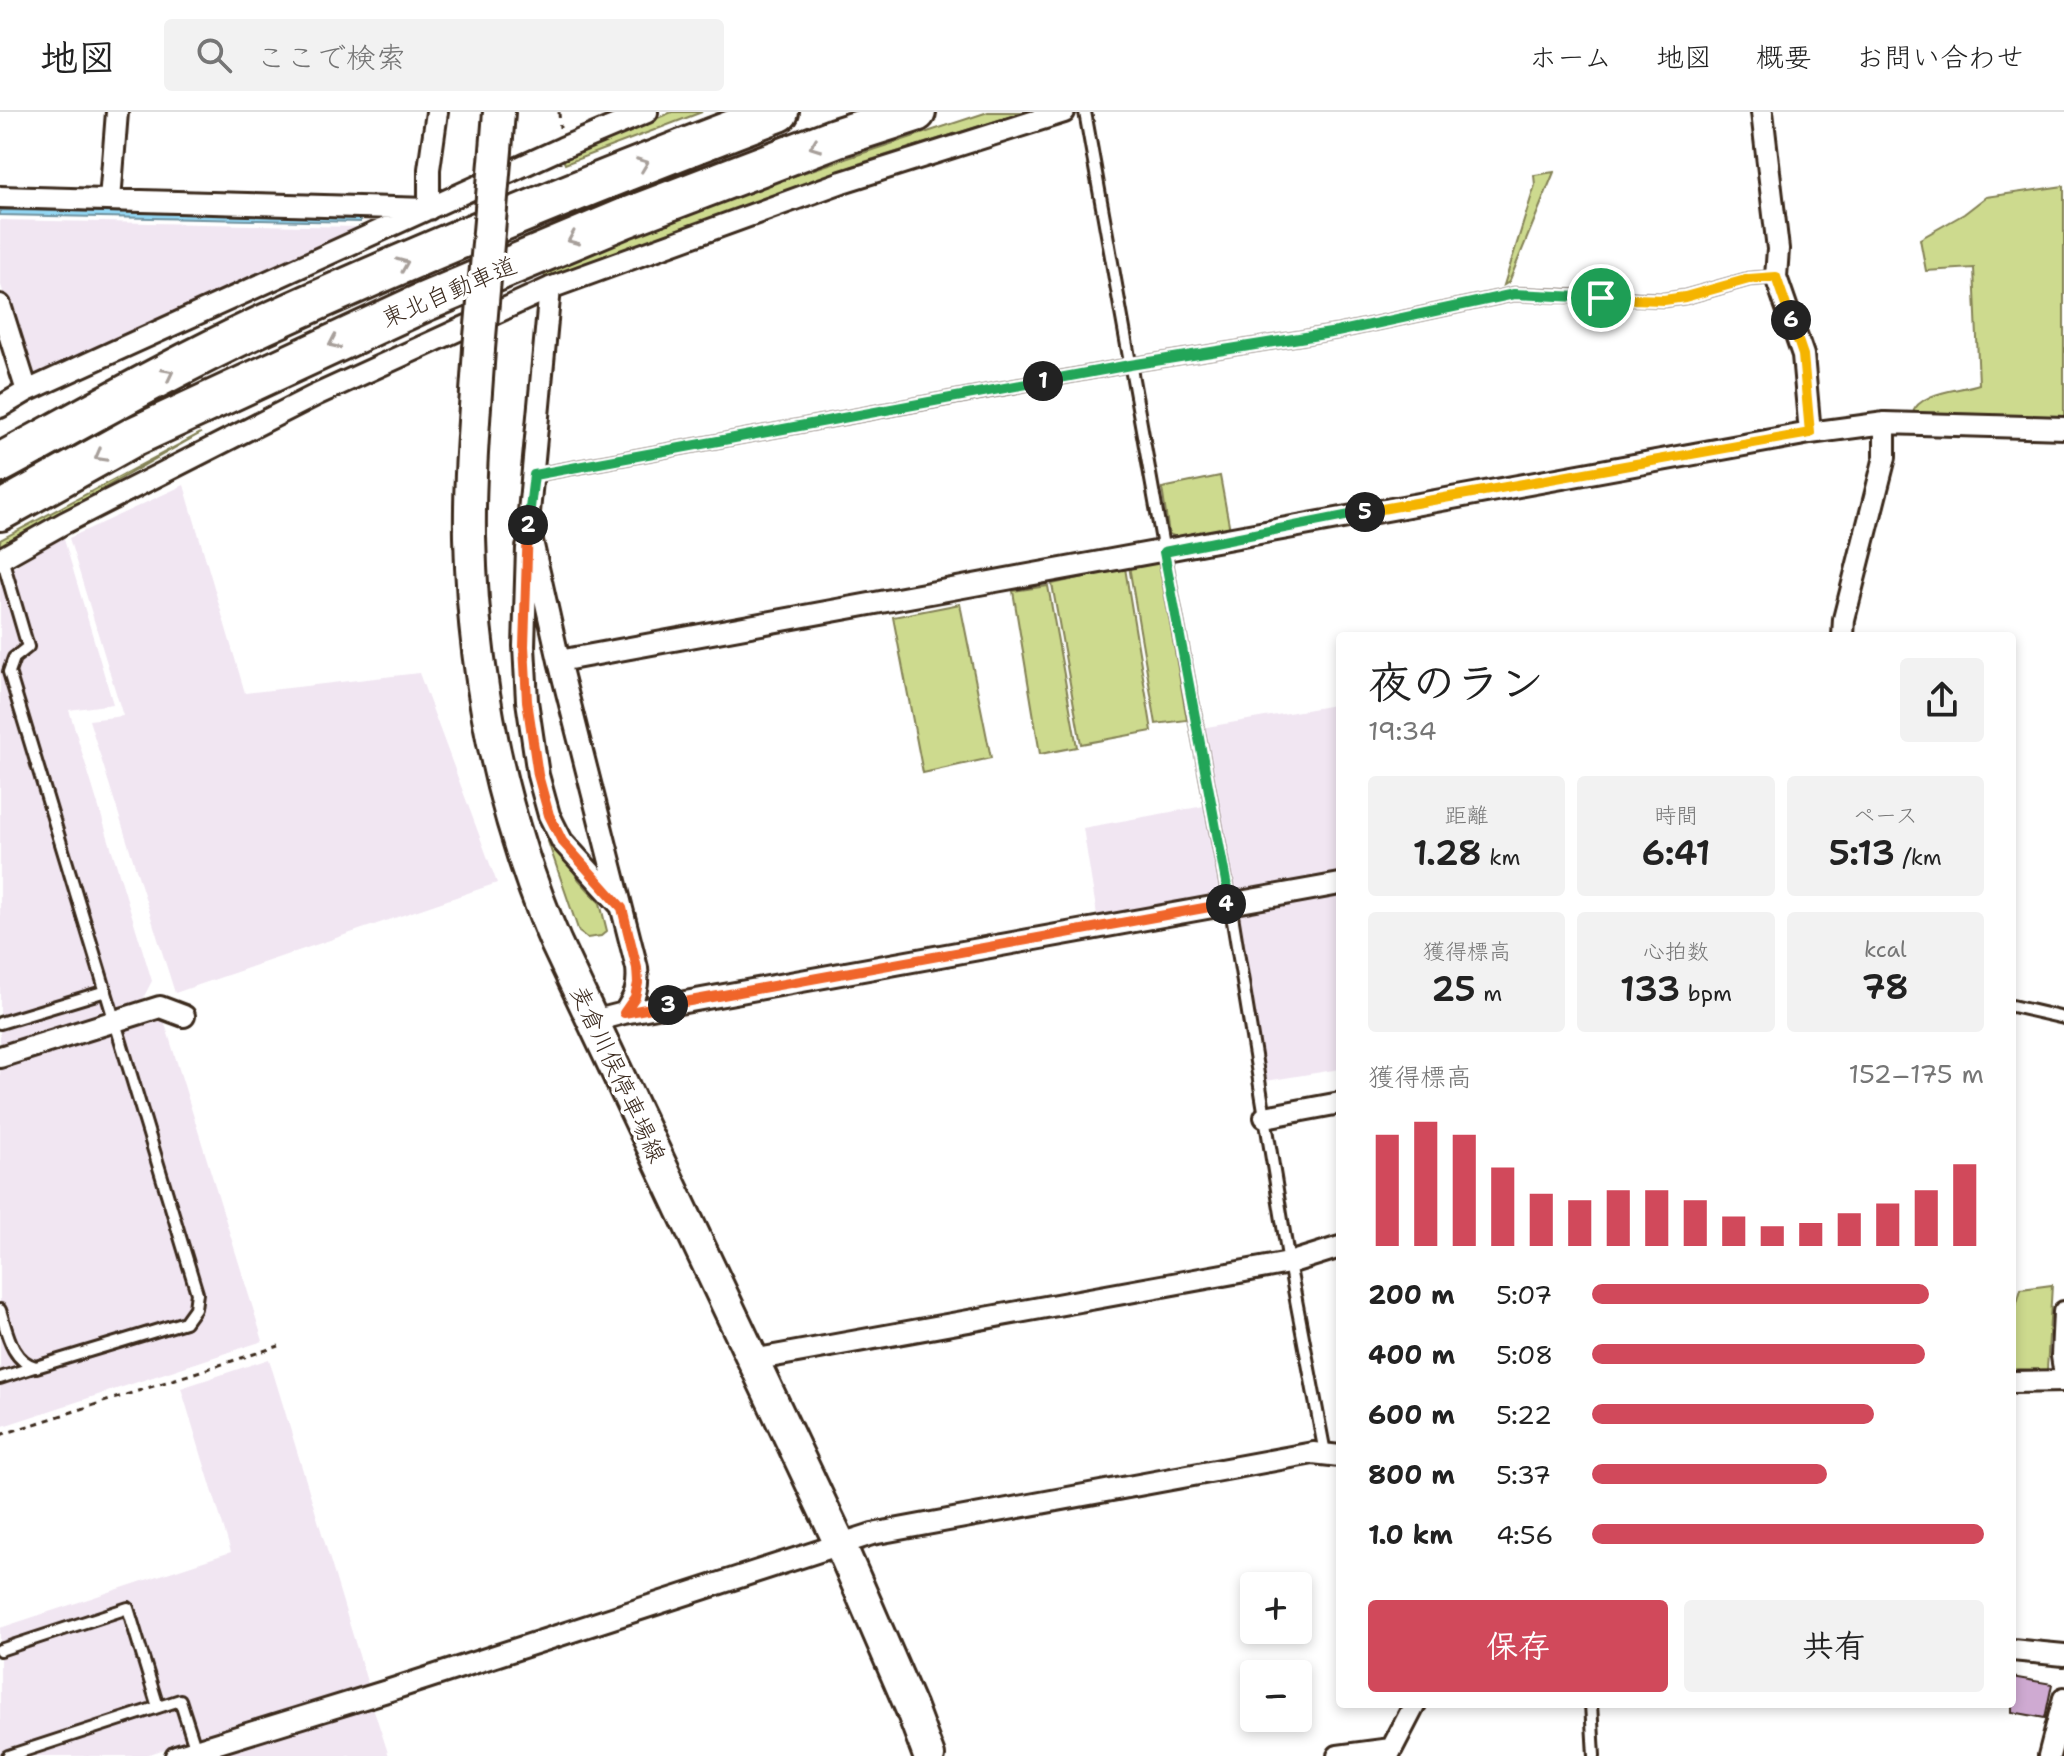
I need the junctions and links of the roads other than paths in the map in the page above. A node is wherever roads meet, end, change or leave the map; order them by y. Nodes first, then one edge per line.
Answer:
1 (117, 112) edge
2 (437, 112) edge
3 (499, 112) edge
4 (647, 112) edge
5 (779, 112) edge
6 (916, 112) edge
7 (1064, 112) edge
8 (1085, 112) edge
9 (1762, 112) edge
10 (0, 197) edge
11 (110, 200) junction
12 (429, 209) junction
13 (1776, 277) junction
14 (550, 288) junction
15 (0, 305) edge
16 (1130, 365) junction
17 (27, 391) junction
18 (0, 407) edge
19 (1885, 423) junction
20 (2064, 428) edge
21 (1810, 433) junction
22 (0, 463) edge
23 (534, 475) junction
24 (0, 511) edge
25 (528, 523) junction
26 (1164, 552) junction
27 (1, 559) edge
28 (1843, 632) edge
29 (559, 661) junction
30 (1336, 885) edge
31 (1230, 903) junction
32 (622, 908) junction
33 (106, 991) junction
34 (2016, 1007) edge
35 (624, 1013) junction
36 (184, 1016) dead end
37 (2064, 1018) edge
38 (115, 1021) junction
39 (593, 1021) junction
40 (0, 1023) edge
41 (0, 1057) edge
42 (1336, 1104) edge
43 (1265, 1117) junction
44 (1336, 1248) edge
45 (1289, 1263) junction
46 (0, 1310) edge
47 (2064, 1312) edge
48 (753, 1360) junction
49 (36, 1367) junction
50 (2064, 1369) edge
51 (0, 1378) edge
52 (2064, 1381) edge
53 (2016, 1382) edge
54 (1333, 1454) edge
55 (840, 1544) junction
56 (0, 1650) edge
57 (2016, 1650) edge
58 (2064, 1655) edge
59 (2064, 1698) edge
60 (158, 1707) junction
61 (1413, 1708) edge
62 (1591, 1708) edge
63 (186, 1753) edge
64 (1390, 1753) edge
65 (8, 1756) edge
66 (929, 1756) edge
67 (1338, 1756) edge
68 (1594, 1756) edge
69 (2049, 1756) edge

1 - 11 street
2 - 12 street
3 - 39 main road, 麦倉川俣停車場線, bridge
4 - 12 street
22 -> 5 highway, 東北自動車道
6 -> 24 highway, 東北自動車道
7 - 14 street
8 - 16 lane
9 - 13 street
10 - 11 street
11 - 12 street
12 - 17 street
13 - 16 lane
13 - 21 street
14 - 23 street
14 - 27 street
15 - 17 street
16 - 23 lane
16 - 26 lane
17 - 18 street
19 - 20 street
19 - 21 street
19 - 28 street
21 - 26 street
23 - 25 street
25 - 29 street
25 - 32 street
26 - 29 street
26 - 31 lane
27 - 33 lane
29 - 32 street
30 - 31 street
31 - 35 street
31 - 43 lane
32 - 35 street
33 - 38 lane
33 - 40 lane
34 - 37 lane
35 - 39 street
36 - 38 street
38 - 41 street
38 - 49 lane
39 - 48 main road, 麦倉川俣停車場線
42 - 43 street
43 - 45 lane
44 - 45 street
45 - 48 street
45 - 54 lane
46 - 49 lane
47 - 50 street
48 - 55 main road, 麦倉川俣停車場線
49 - 51 lane
52 - 53 street
54 - 55 street
55 - 63 street
55 - 66 main road, 麦倉川俣停車場線
56 - 60 lane
57 - 58 street
59 - 69 street
60 - 63 lane
60 - 65 lane
61 - 64 street
62 - 68 lane
64 - 67 street

